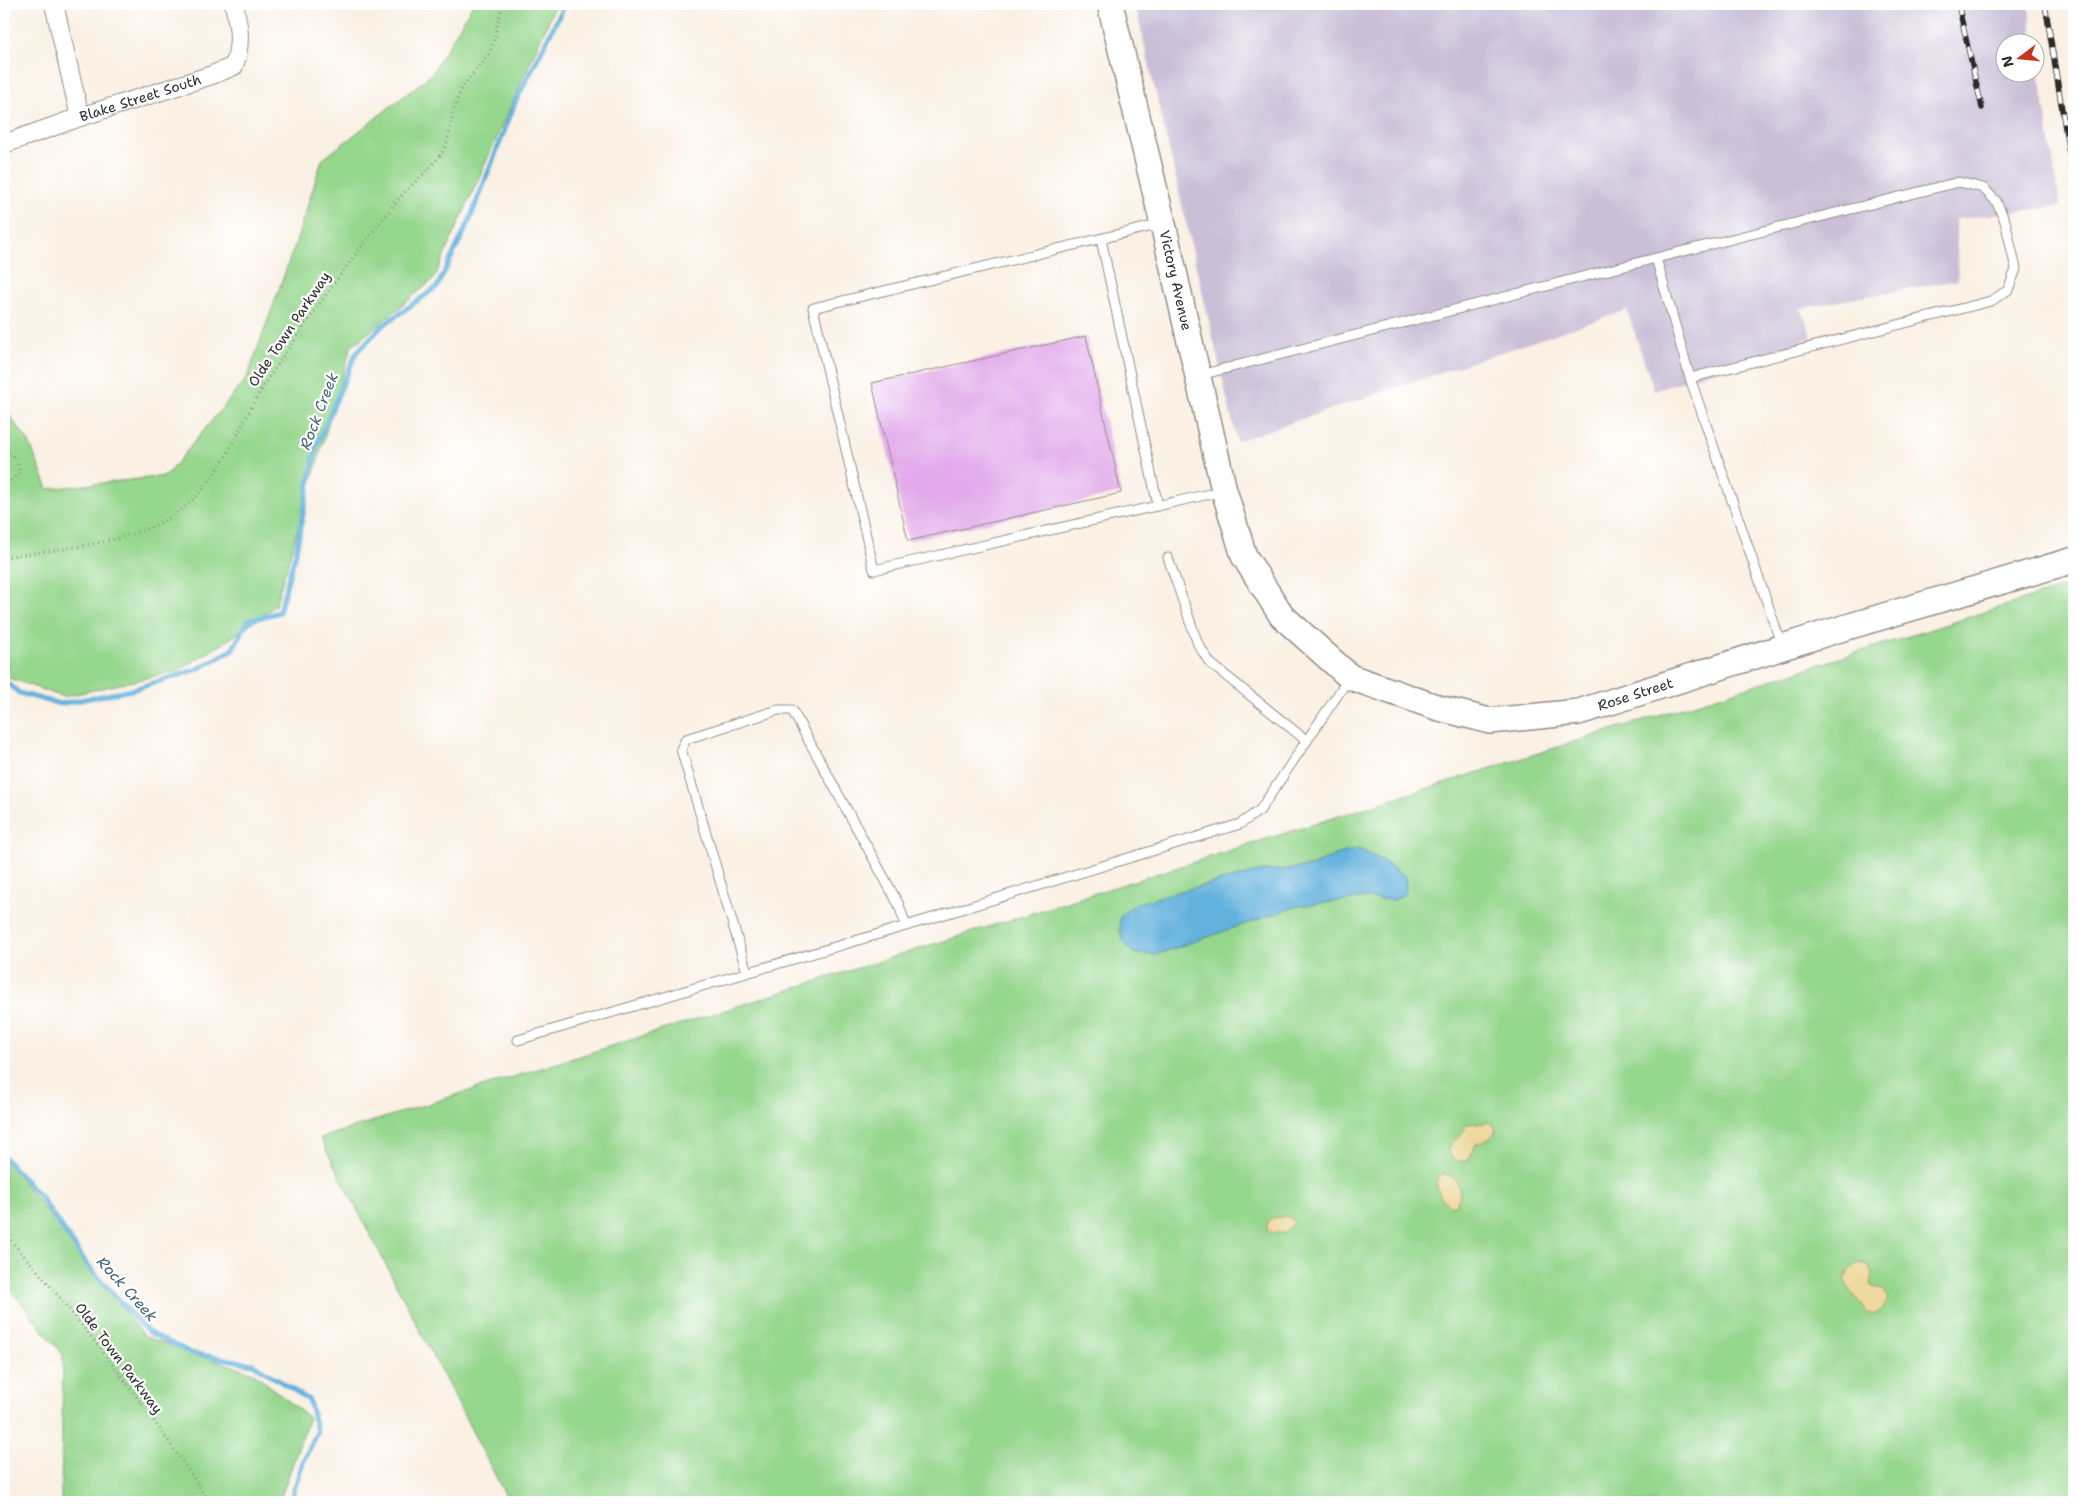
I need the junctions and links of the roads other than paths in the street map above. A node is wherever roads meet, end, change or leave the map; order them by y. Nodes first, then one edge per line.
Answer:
1 (54, 4) edge
2 (234, 4) edge
3 (1110, 4) edge
4 (80, 117) junction
5 (4, 144) edge
6 (1164, 224) junction
7 (1101, 240) junction
8 (1656, 258) junction
9 (1198, 376) junction
10 (1690, 378) junction
11 (1224, 490) junction
12 (1158, 506) junction
13 (1244, 556) joint
14 (1168, 558) dead end
15 (2074, 560) edge
16 (1782, 648) junction
17 (1350, 677) junction
18 (1307, 741) junction
19 (906, 926) junction
20 (747, 972) junction
21 (518, 1040) dead end

1 - 4 street
2 - 4 street, Blake Street South
3 - 6 street, Victory Avenue
4 - 5 street, Blake Street South
6 - 7 lane
6 - 9 street, Victory Avenue
7 - 12 lane
7 - 12 lane
8 - 9 lane
8 - 10 lane
8 - 10 lane
9 - 11 street, Victory Avenue
10 - 16 lane
11 - 12 lane
11 - 13 street, Victory Avenue
13 - 17 street, Rose Street
14 - 18 lane
15 - 16 street, Rose Street
16 - 17 street, Rose Street
17 - 18 lane
18 - 19 lane
19 - 20 lane
19 - 20 lane
20 - 21 lane

